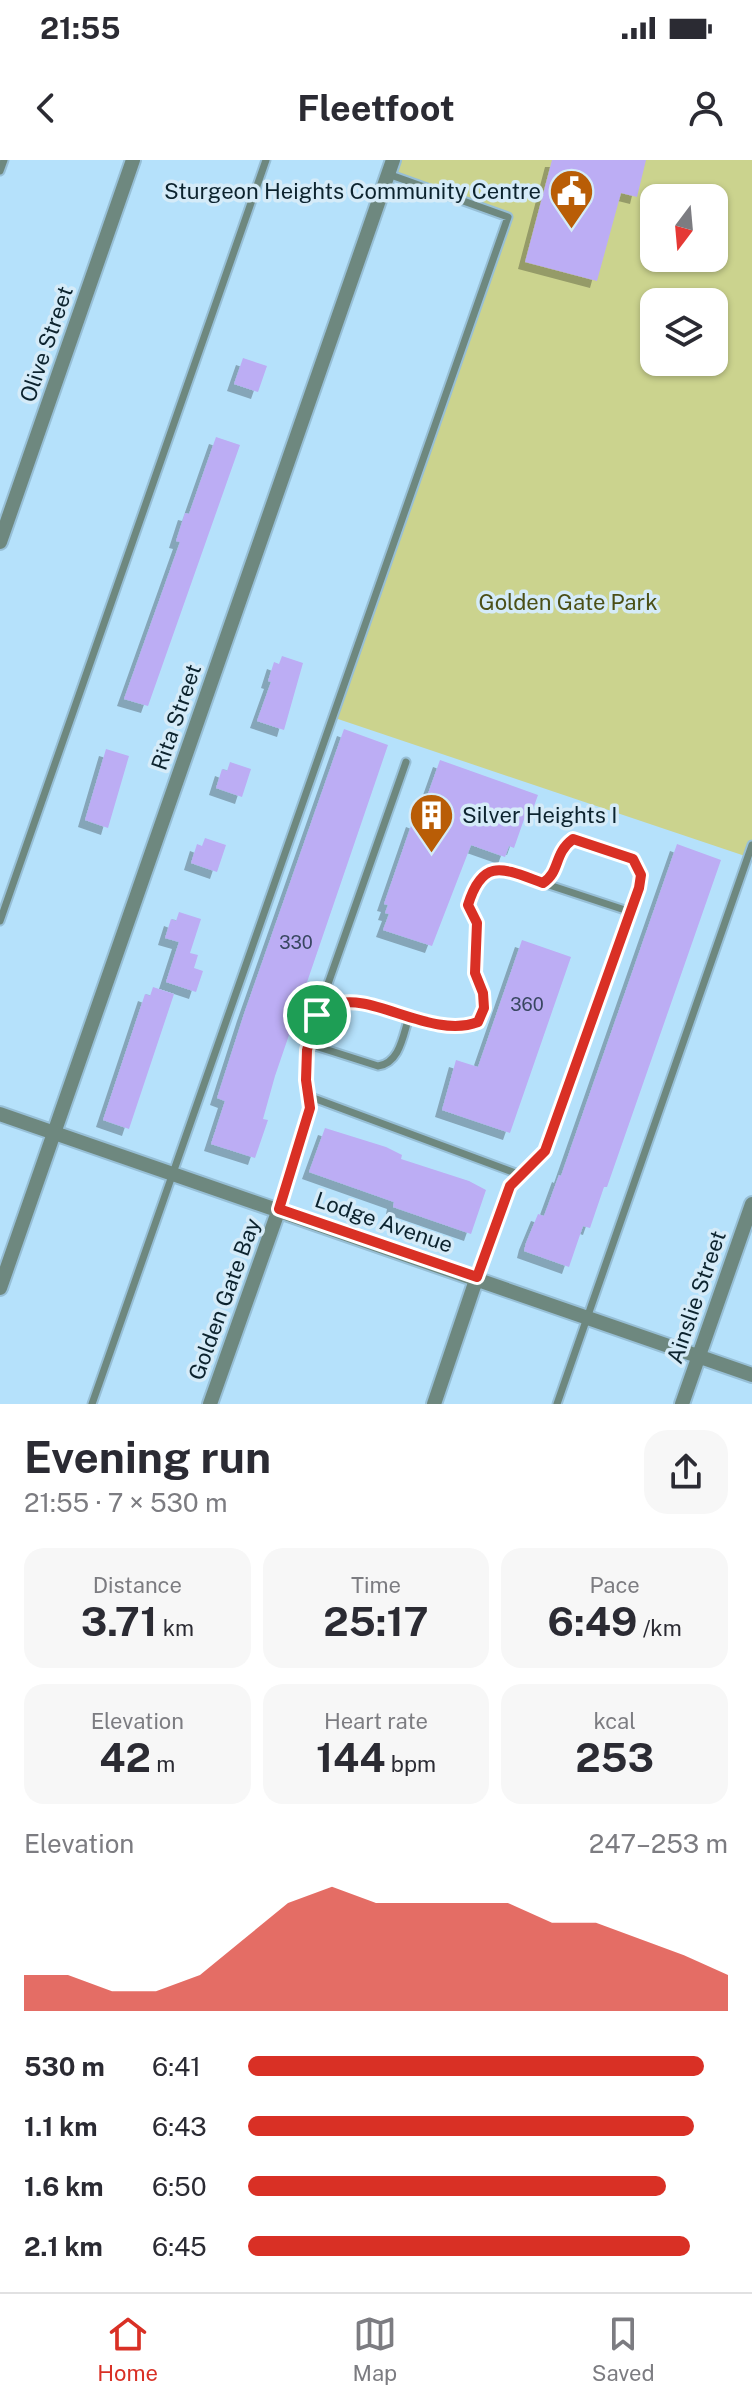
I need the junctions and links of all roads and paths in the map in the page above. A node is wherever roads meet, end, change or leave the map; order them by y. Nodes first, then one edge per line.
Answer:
1 (4, 160) edge
2 (133, 160) edge
3 (266, 160) edge
4 (391, 167) edge
5 (0, 171) edge
6 (0, 542) edge
7 (406, 762) dead end
8 (752, 845) edge
9 (543, 883) junction
10 (631, 912) junction
11 (0, 921) edge
12 (317, 1015) junction
13 (409, 1017) junction
14 (309, 1044) junction
15 (308, 1096) junction
16 (0, 1114) edge
17 (54, 1133) junction
18 (172, 1172) junction
19 (521, 1175) junction
20 (752, 1204) edge
21 (279, 1209) junction
22 (477, 1277) junction
23 (0, 1288) edge
24 (588, 1317) junction
25 (699, 1356) junction
26 (752, 1375) edge
27 (92, 1404) edge
28 (210, 1404) edge
29 (434, 1404) edge
30 (557, 1404) edge
31 (682, 1404) edge

1 - 5 lane
2 - 6 street, Olive Street
3 - 11 lane
4 - 17 street, Rita Street
4 - 18 lane
7 - 12 lane
8 - 24 lane
9 - 10 lane
9 - 10 lane
9 - 13 lane
10 - 19 lane
12 - 13 lane
12 - 14 lane
13 - 14 lane
14 - 15 lane
15 - 19 lane
15 - 21 lane
16 - 17 street, Lodge Avenue
17 - 18 street, Lodge Avenue
17 - 23 street, Rita Street
18 - 21 street, Lodge Avenue
18 - 27 lane
19 - 22 lane
20 - 25 street, Ainslie Street
21 - 22 street, Lodge Avenue
21 - 28 street, Golden Gate Bay
22 - 24 street, Lodge Avenue
22 - 29 street
24 - 25 street, Lodge Avenue
24 - 30 lane
25 - 26 street, Lodge Avenue
25 - 31 street, Ainslie Street

